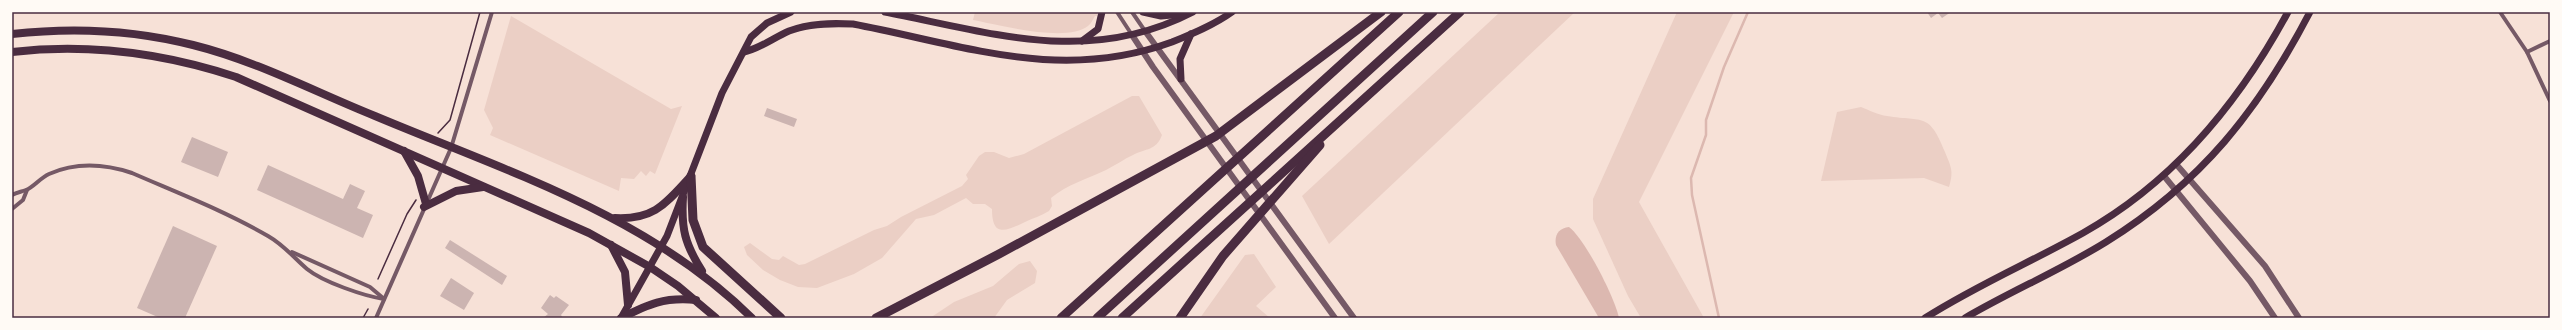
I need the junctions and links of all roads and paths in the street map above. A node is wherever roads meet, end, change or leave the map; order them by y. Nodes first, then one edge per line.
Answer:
1 (480, 12) edge
2 (492, 12) edge
3 (791, 12) edge
4 (885, 12) edge
5 (1102, 12) edge
6 (1117, 12) edge
7 (1132, 12) edge
8 (1143, 12) edge
9 (1232, 12) edge
10 (1381, 12) edge
11 (1399, 12) edge
12 (1433, 12) edge
13 (1460, 12) edge
14 (2288, 12) edge
15 (2310, 12) edge
16 (2500, 12) edge
17 (1192, 13) edge
18 (1145, 31) junction
19 (12, 34) edge
20 (1132, 34) junction
21 (1192, 34) junction
22 (2550, 41) edge
23 (1080, 42) junction
24 (1157, 47) junction
25 (1142, 51) junction
26 (12, 52) edge
27 (744, 52) junction
28 (2527, 52) junction
29 (1181, 79) junction
30 (2550, 101) edge
31 (1334, 127) junction
32 (439, 131) dead end
33 (451, 148) junction
34 (404, 151) junction
35 (2176, 164) junction
36 (442, 167) junction
37 (691, 176) junction
38 (2164, 176) junction
39 (2190, 179) junction
40 (485, 187) junction
41 (27, 190) junction
42 (2176, 191) junction
43 (12, 195) edge
44 (683, 197) junction
45 (416, 200) dead end
46 (425, 206) junction
47 (12, 209) edge
48 (612, 218) junction
49 (611, 244) junction
50 (662, 246) junction
51 (289, 251) junction
52 (650, 267) junction
53 (705, 275) junction
54 (378, 279) dead end
55 (384, 299) junction
56 (696, 300) junction
57 (628, 305) junction
58 (368, 308) dead end
59 (1929, 317) edge
60 (363, 318) edge
61 (376, 318) edge
62 (621, 318) edge
63 (716, 318) edge
64 (752, 318) edge
65 (781, 318) edge
66 (876, 318) edge
67 (1061, 318) edge
68 (1097, 318) edge
69 (1122, 318) edge
70 (1180, 318) edge
71 (1335, 318) edge
72 (1354, 318) edge
73 (1965, 318) edge
74 (2275, 318) edge
75 (2299, 318) edge

1 - 32 path
2 - 33 street
3 - 27 main road
4 - 23 main road
5 - 23 main road
6 - 20 street
7 - 18 street
8 - 17 main road
9 - 21 main road
10 - 66 highway
11 - 67 highway
12 - 68 highway
13 - 31 highway
14 - 35 main road
15 - 39 main road
16 - 28 street
17 - 18 main road
18 - 20 main road
18 - 24 street
19 - 33 main road
20 - 23 main road
20 - 25 street
21 - 24 main road
21 - 29 main road
22 - 28 street
24 - 25 main road
24 - 29 street
25 - 27 main road
25 - 71 street
26 - 34 main road
27 - 37 main road
28 - 30 street
29 - 72 street
31 - 69 highway
31 - 70 highway
33 - 36 street
33 - 48 main road
34 - 36 main road
34 - 46 main road
35 - 38 main road
35 - 39 street
36 - 40 main road
36 - 46 street
37 - 44 main road
37 - 48 main road
37 - 65 highway
38 - 42 street
38 - 59 main road
39 - 42 main road
39 - 75 street
40 - 46 main road
40 - 49 main road
41 - 43 street
41 - 47 street
41 - 51 street
42 - 73 main road
42 - 74 street
44 - 50 main road
44 - 53 main road
45 - 54 path
46 - 55 street
48 - 50 main road
49 - 52 main road
49 - 57 main road
50 - 52 main road
50 - 53 main road
51 - 55 street
51 - 55 street
52 - 56 main road
52 - 57 main road
53 - 64 main road
55 - 61 street
56 - 62 main road
56 - 63 main road
57 - 62 main road
58 - 60 path

